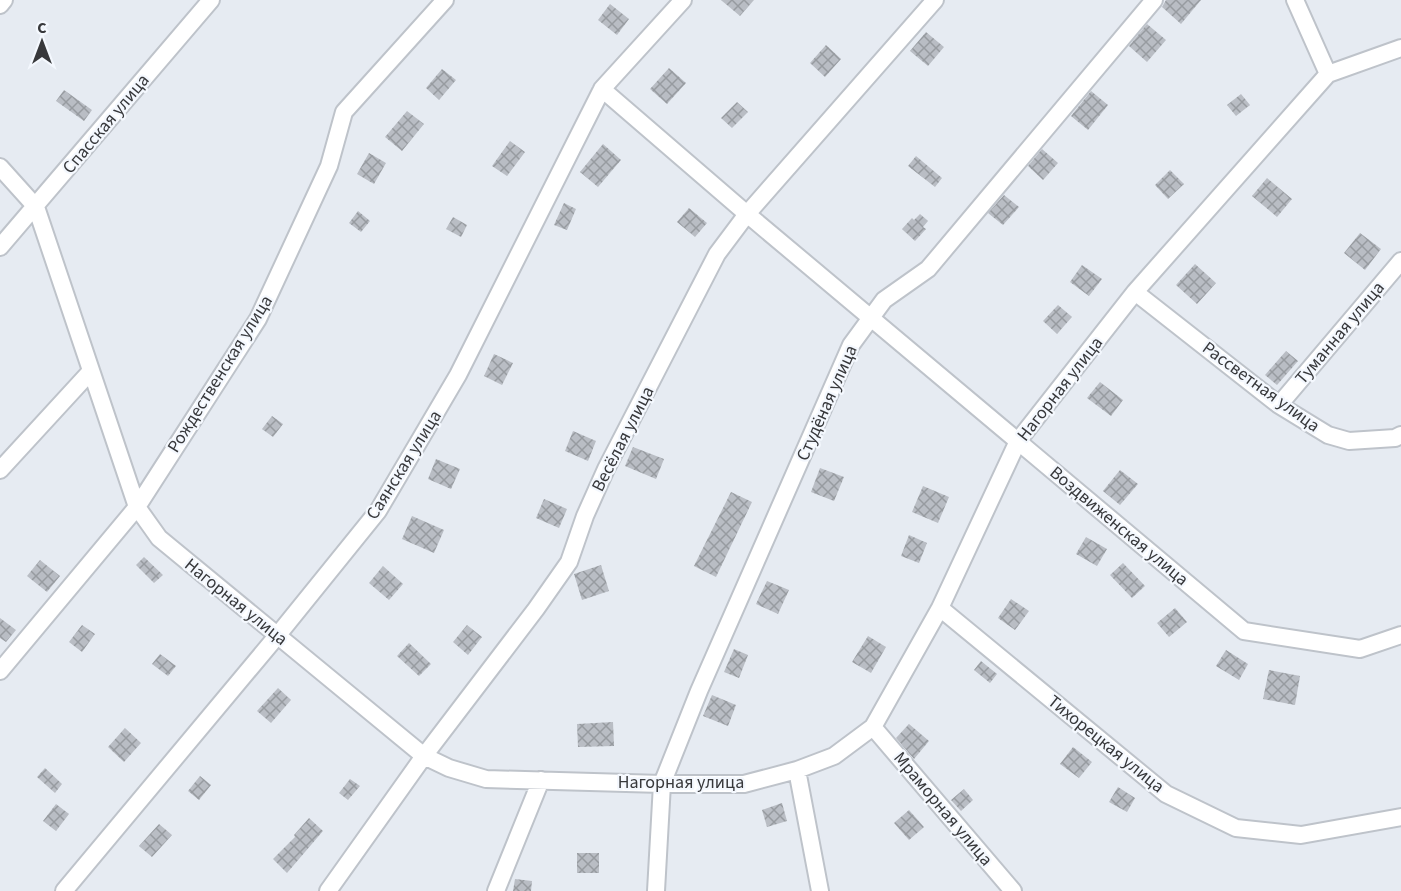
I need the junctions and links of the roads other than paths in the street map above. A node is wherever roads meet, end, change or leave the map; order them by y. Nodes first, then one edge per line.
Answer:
1 (4, 0) edge
2 (212, 0) edge
3 (445, 0) edge
4 (683, 0) edge
5 (935, 0) edge
6 (1154, 0) edge
7 (1295, 0) edge
8 (0, 5) edge
9 (1401, 48) edge
10 (1328, 74) junction
11 (602, 89) junction
12 (0, 167) edge
13 (36, 207) junction
14 (747, 214) junction
15 (0, 247) edge
16 (1401, 261) edge
17 (1135, 292) junction
18 (871, 318) junction
19 (91, 371) junction
20 (1279, 405) junction
21 (1401, 435) edge
22 (1018, 441) junction
23 (0, 470) edge
24 (137, 507) junction
25 (940, 608) junction
26 (1401, 635) edge
27 (277, 636) junction
28 (0, 671) edge
29 (873, 727) junction
30 (424, 756) junction
31 (797, 771) junction
32 (540, 780) junction
33 (662, 784) junction
34 (1401, 817) edge
35 (64, 891) edge
36 (328, 891) edge
37 (496, 891) edge
38 (656, 891) edge
39 (820, 891) edge
40 (1013, 891) edge

1 - 8 street
2 - 13 street, Спасская улица
3 - 24 street, Рождественская улица
4 - 11 street, Саянская улица
5 - 14 street, Весёлая улица
6 - 18 street, Студёная улица
7 - 10 street
9 - 10 street, Нагорная улица
10 - 17 street, Нагорная улица
11 - 14 street, Воздвиженская улица
11 - 27 street, Саянская улица
12 - 13 street, Нагорная улица
13 - 15 street, Спасская улица
13 - 19 street, Нагорная улица
14 - 18 street, Воздвиженская улица
14 - 30 street, Весёлая улица
16 - 20 street, Туманная улица
17 - 20 street, Рассветная улица
17 - 22 street, Нагорная улица
18 - 22 street, Воздвиженская улица
18 - 33 street, Студёная улица
19 - 23 street
19 - 24 street, Нагорная улица
20 - 21 street, Рассветная улица
22 - 25 street, Нагорная улица
22 - 26 street, Воздвиженская улица
24 - 27 street, Нагорная улица
24 - 28 street, Рождественская улица
25 - 29 street, Нагорная улица
25 - 34 street, Тихорецкая улица
27 - 30 street, Нагорная улица
27 - 35 street, Саянская улица
29 - 31 street, Нагорная улица
29 - 40 street, Мраморная улица
30 - 32 street, Нагорная улица
30 - 36 street, Весёлая улица
31 - 33 street, Нагорная улица
31 - 39 street
32 - 33 street, Нагорная улица
32 - 37 street
33 - 38 street, Студёная улица

